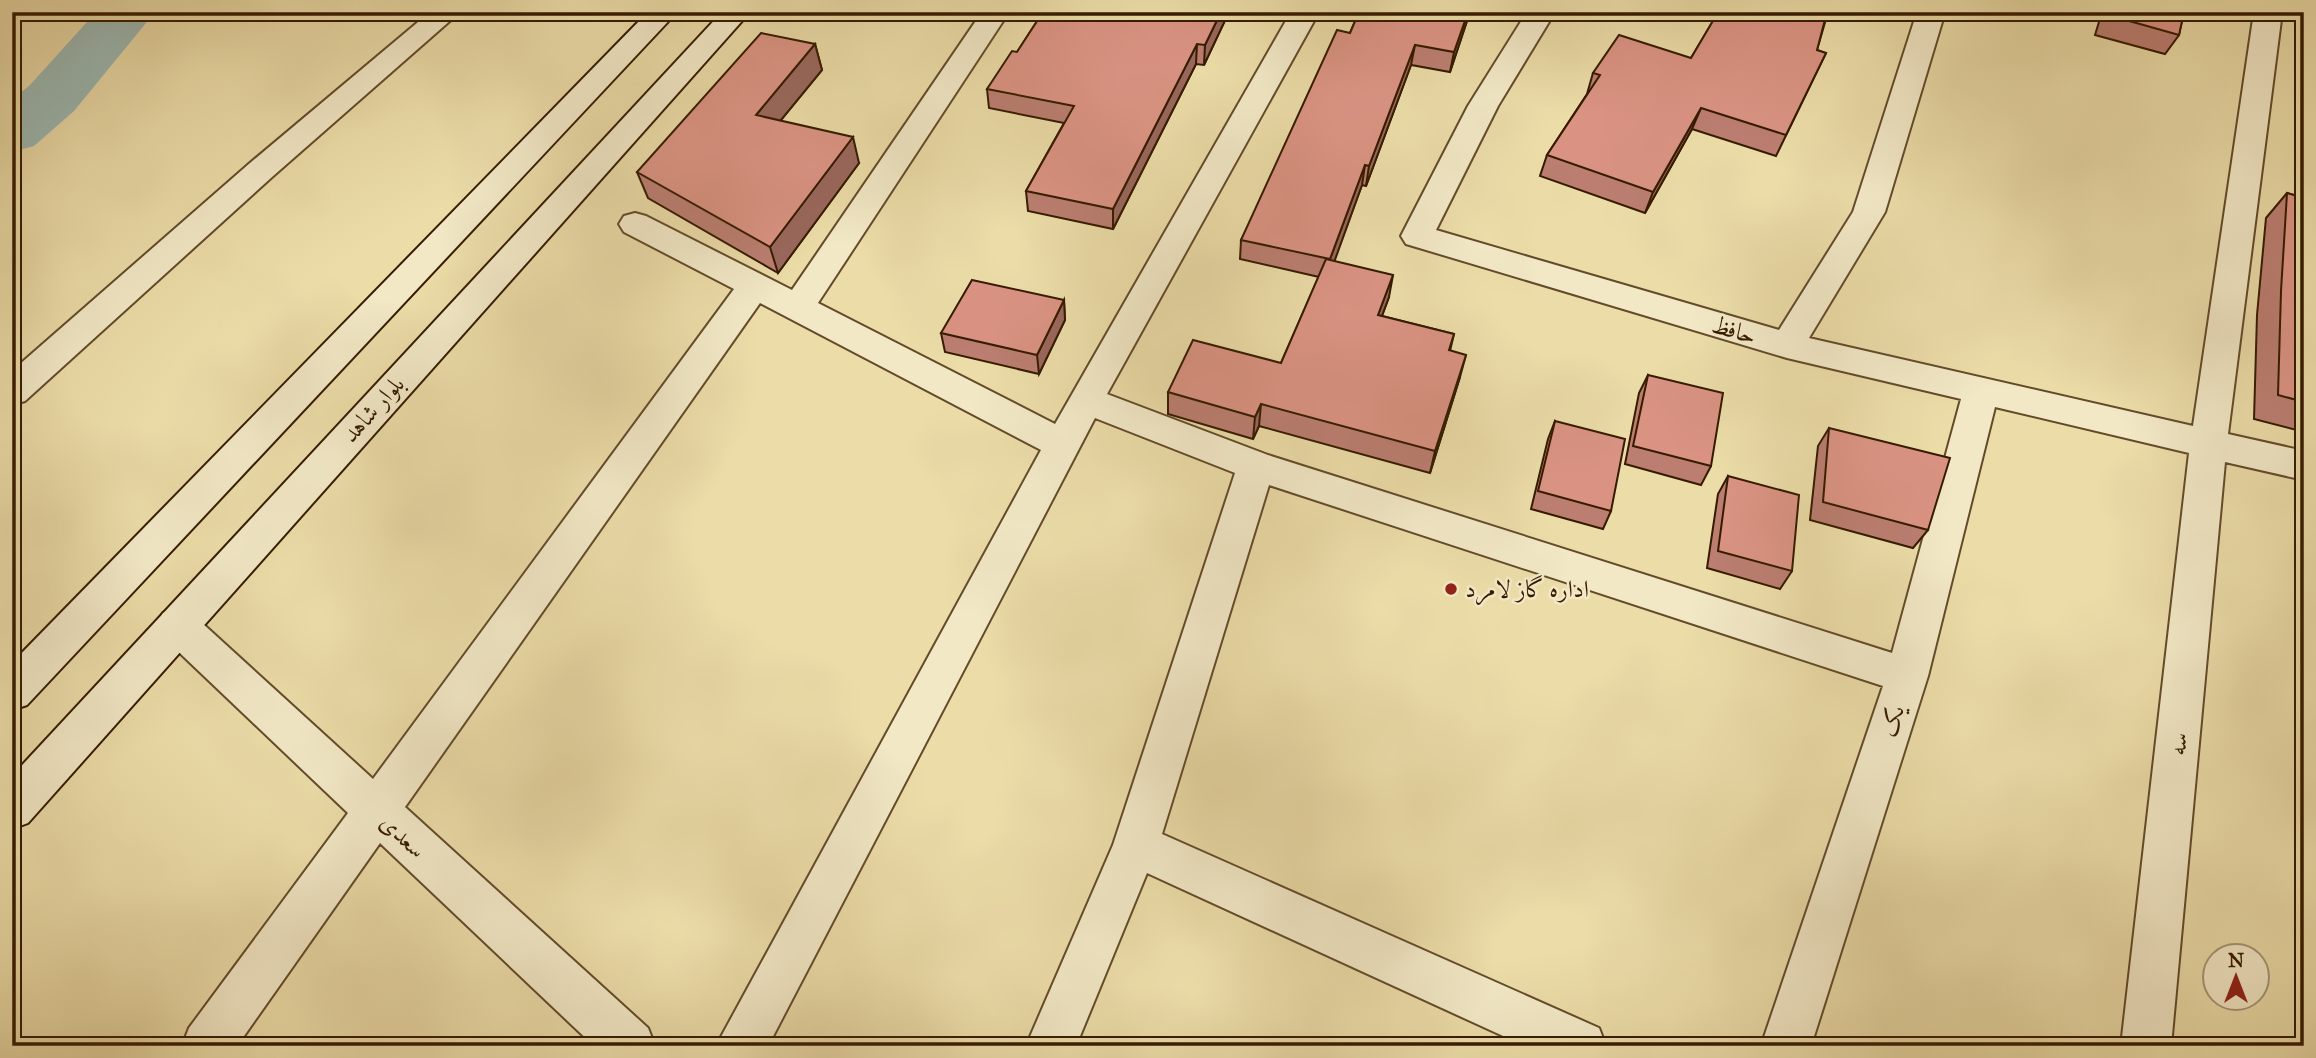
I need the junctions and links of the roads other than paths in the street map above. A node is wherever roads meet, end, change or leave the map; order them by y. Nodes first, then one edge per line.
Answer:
1 (447, 12) edge
2 (664, 12) edge
3 (737, 12) edge
4 (996, 12) edge
5 (1305, 12) edge
6 (1541, 12) edge
7 (1931, 12) edge
8 (2269, 12) edge
9 (635, 224) dead end
10 (754, 286) junction
11 (797, 308) junction
12 (1787, 345) junction
13 (12, 392) edge
14 (1981, 392) junction
15 (1086, 400) junction
16 (2209, 442) junction
17 (1062, 444) junction
18 (1256, 466) junction
19 (2304, 466) edge
20 (177, 625) junction
21 (1907, 676) junction
22 (12, 692) edge
23 (12, 808) edge
24 (376, 810) junction
25 (1136, 845) junction
26 (207, 1046) edge
27 (630, 1046) edge
28 (741, 1046) edge
29 (1051, 1046) edge
30 (1581, 1046) edge
31 (1786, 1046) edge
32 (2146, 1046) edge

1 - 13 street
2 - 22 street
3 - 20 street, بلوار شاهد
4 - 11 street
5 - 15 street
6 - 12 street, حافظ
7 - 12 street
8 - 16 street, سه
9 - 10 street
10 - 11 street
10 - 24 street
11 - 17 street
12 - 14 street, حافظ
14 - 16 street, حافظ
14 - 21 street, یک
15 - 17 street
15 - 18 street
16 - 19 street, حافظ
16 - 32 street, سه
17 - 28 street
18 - 21 street
18 - 25 street
20 - 23 street, بلوار شاهد
20 - 24 street, سعدی
21 - 31 street, یک
24 - 26 street
24 - 27 street, سعدی
25 - 29 street
25 - 30 street

